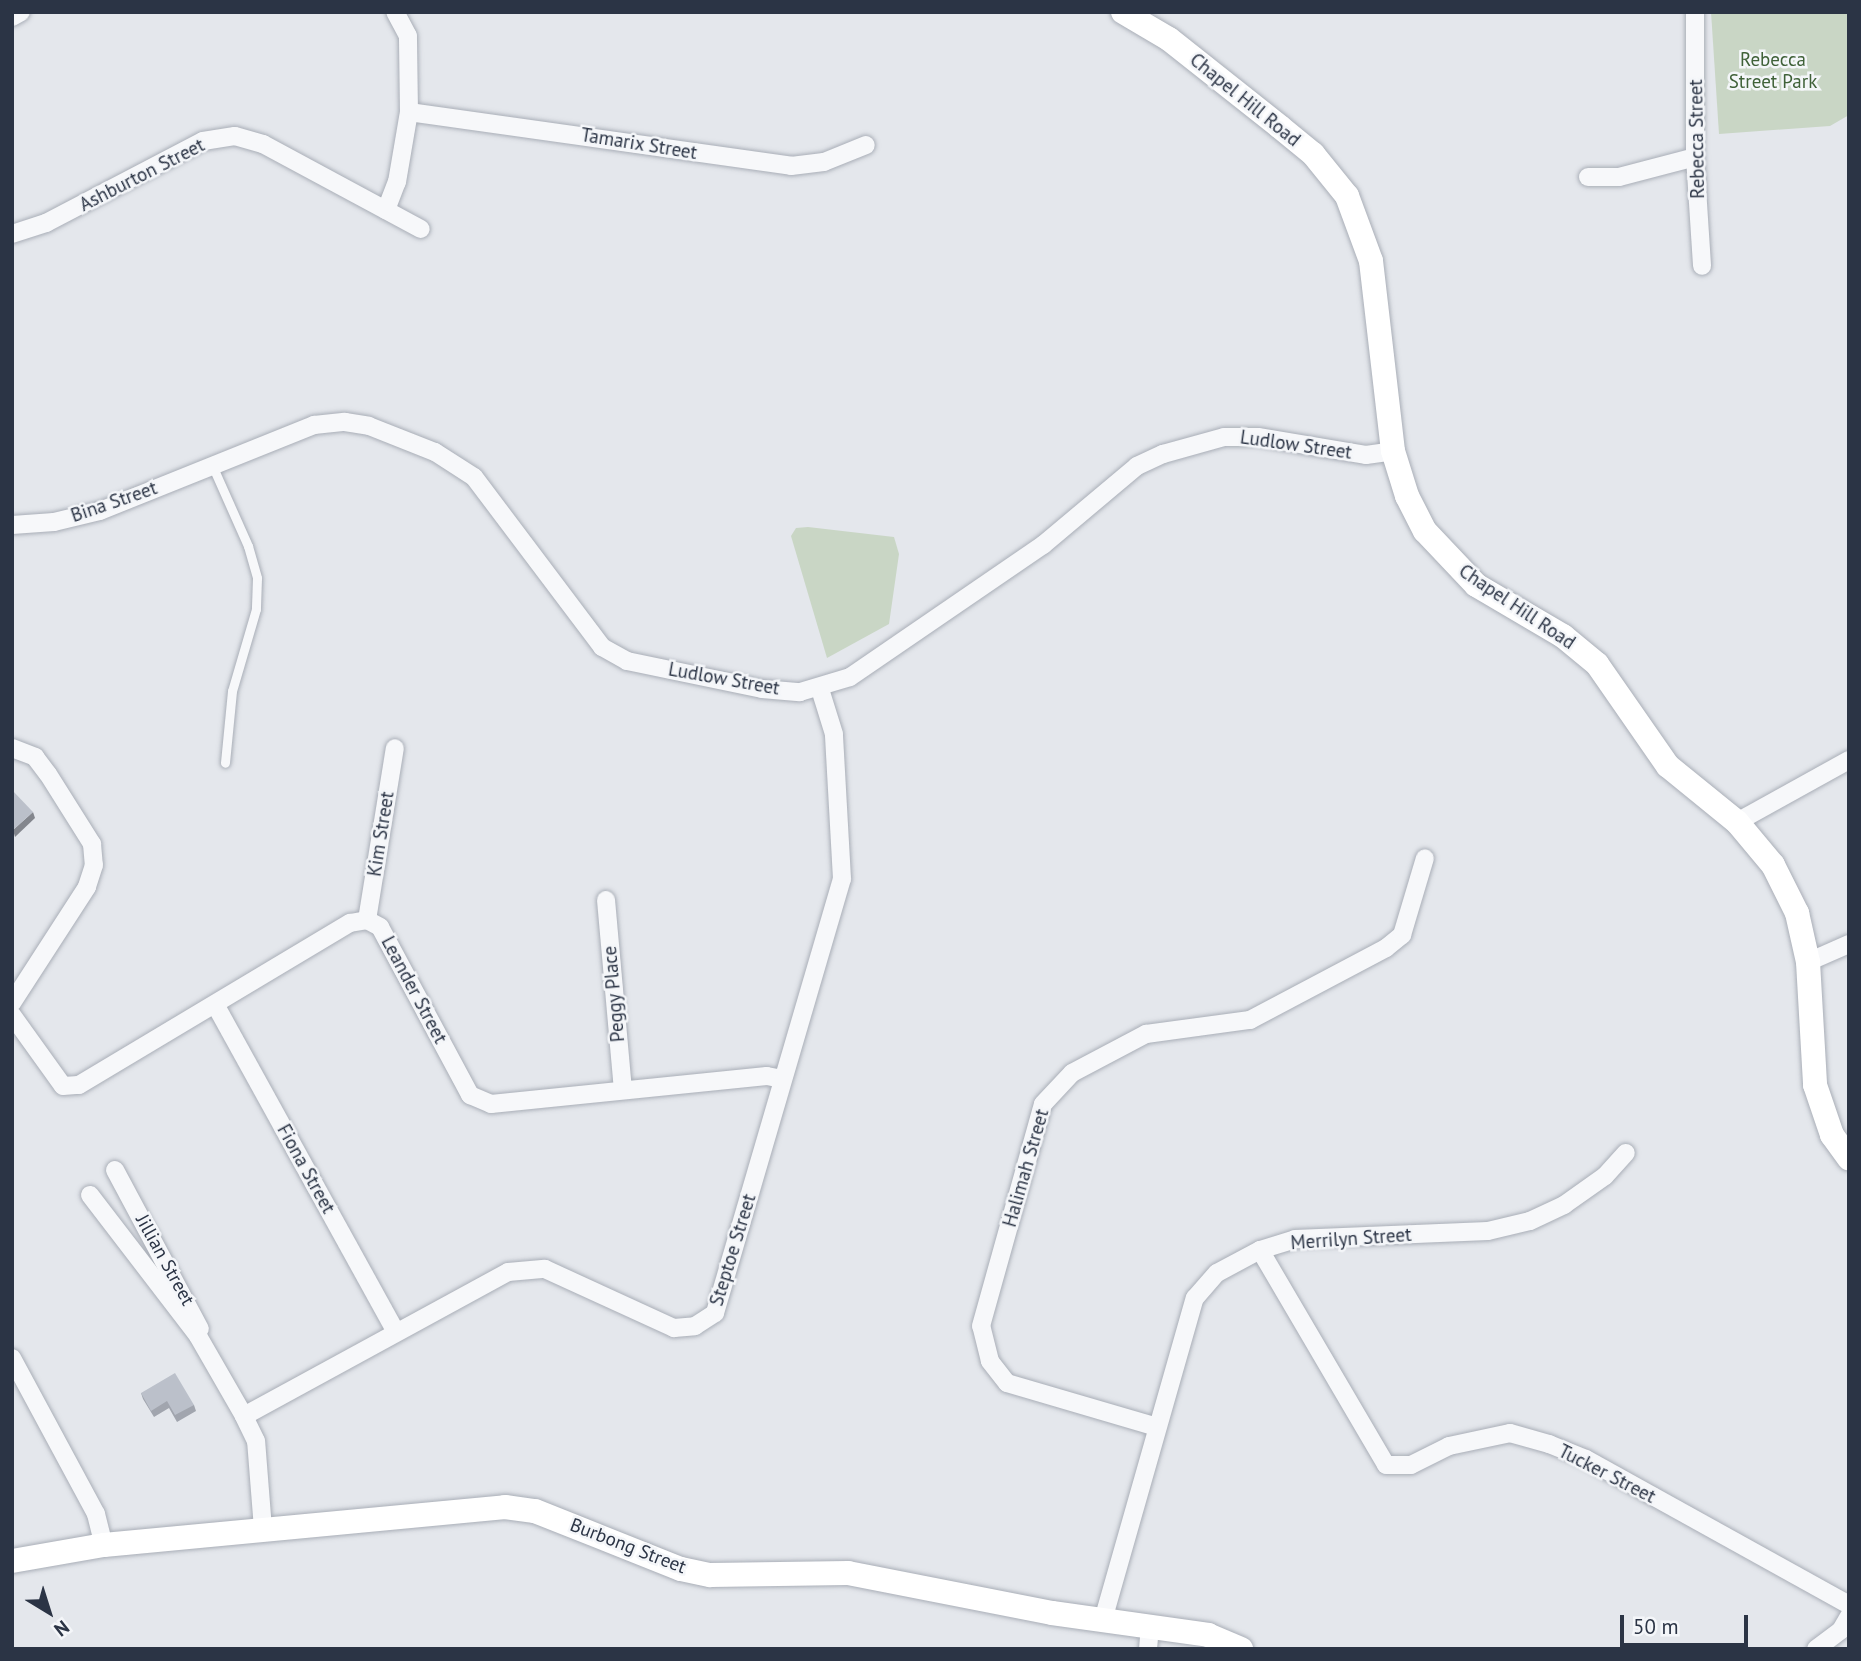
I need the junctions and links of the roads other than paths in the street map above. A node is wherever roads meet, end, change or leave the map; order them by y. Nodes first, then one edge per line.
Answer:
1 (21, 12) edge
2 (395, 12) edge
3 (1123, 12) edge
4 (1695, 12) edge
5 (12, 17) edge
6 (409, 112) junction
7 (866, 145) dead end
8 (1695, 157) junction
9 (1588, 177) dead end
10 (386, 210) junction
11 (421, 229) dead end
12 (12, 234) edge
13 (1702, 266) dead end
14 (1393, 451) junction
15 (212, 465) junction
16 (12, 525) edge
17 (820, 689) junction
18 (12, 748) edge
19 (395, 748) dead end
20 (1849, 760) edge
21 (225, 763) dead end
22 (1737, 822) junction
23 (1425, 858) dead end
24 (606, 900) dead end
25 (367, 920) junction
26 (1849, 944) edge
27 (1808, 962) junction
28 (12, 1003) edge
29 (216, 1006) junction
30 (12, 1015) edge
31 (783, 1079) junction
32 (623, 1089) junction
33 (1626, 1153) dead end
34 (1849, 1158) edge
35 (115, 1170) dead end
36 (90, 1195) dead end
37 (1260, 1250) junction
38 (396, 1332) junction
39 (208, 1352) junction
40 (12, 1358) edge
41 (244, 1416) junction
42 (1157, 1427) junction
43 (262, 1529) junction
44 (104, 1545) junction
45 (12, 1561) edge
46 (1849, 1605) edge
47 (1849, 1616) edge
48 (1103, 1620) junction
49 (1149, 1636) edge
50 (1241, 1649) edge
51 (1816, 1649) edge

1 - 5 street
2 - 6 street
3 - 14 main road, Chapel Hill Road
4 - 8 street, Rebecca Street
6 - 7 street, Tamarix Street
6 - 10 street
8 - 9 street
8 - 13 street, Rebecca Street
10 - 11 street, Ashburton Street
10 - 12 street, Ashburton Street
14 - 17 street, Ludlow Street
14 - 22 main road, Chapel Hill Road
15 - 16 street, Bina Street
15 - 17 street, Ludlow Street
15 - 21 lane
17 - 31 street, Steptoe Street
18 - 28 street
19 - 25 street, Kim Street
20 - 22 street
22 - 27 main road, Chapel Hill Road
23 - 42 street, Halimah Street
24 - 32 street, Peggy Place
25 - 29 street, Leander Street
25 - 32 street, Leander Street
26 - 27 street
27 - 34 main road, Chapel Hill Road
29 - 30 street, Leander Street
29 - 38 street, Fiona Street
31 - 32 street, Leander Street
31 - 38 street, Steptoe Street
33 - 37 street, Merrilyn Street
35 - 39 street, Jillian Street
36 - 39 street, Jillian Street
37 - 42 street, Merrilyn Street
37 - 46 street, Tucker Street
38 - 41 street, Steptoe Street
39 - 41 street, Jillian Street
40 - 44 street
41 - 43 street
42 - 48 street, Merrilyn Street
43 - 44 main road, Burbong Street
43 - 48 main road, Burbong Street
44 - 45 main road, Burbong Street
47 - 51 street
48 - 49 main road, Burbong Street
49 - 50 main road, Burbong Street

